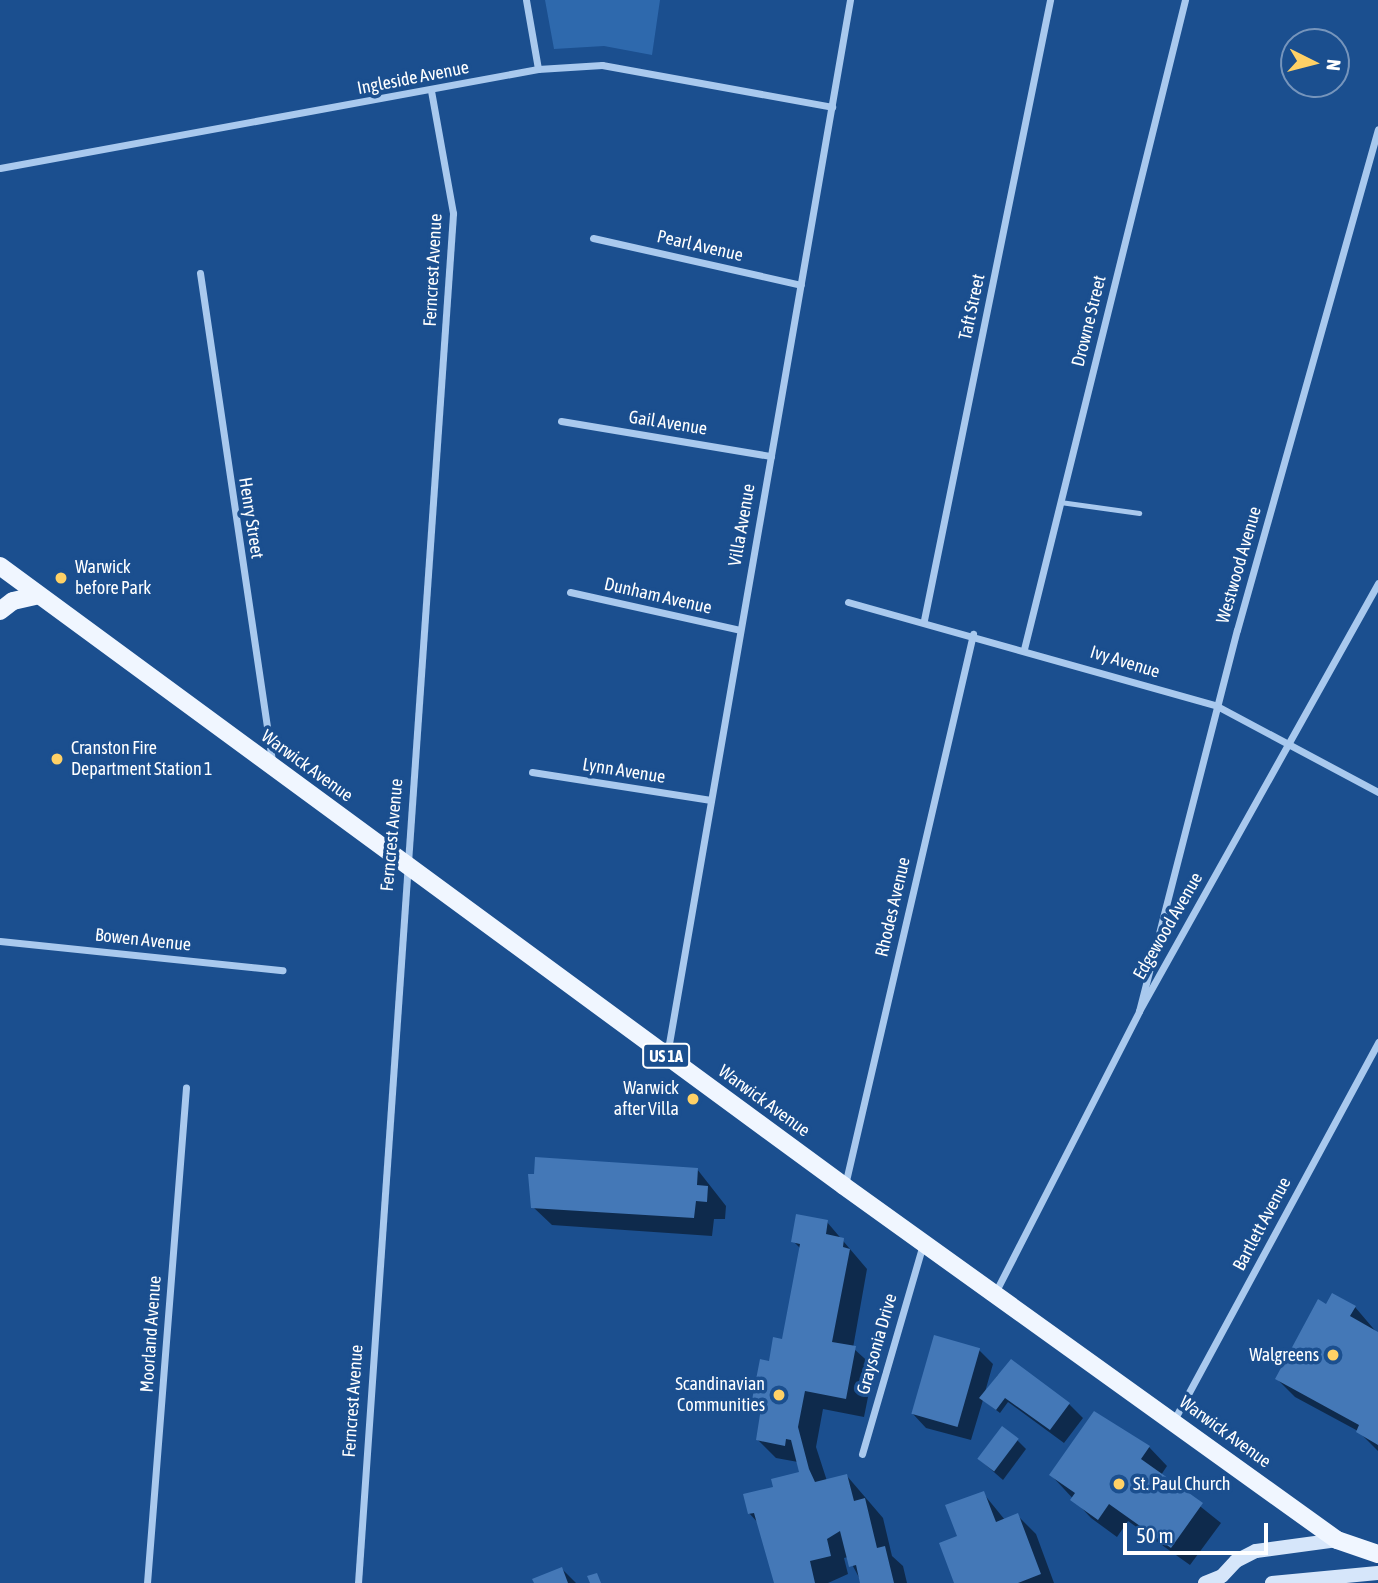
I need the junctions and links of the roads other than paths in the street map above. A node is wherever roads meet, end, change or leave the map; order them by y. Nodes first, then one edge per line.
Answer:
1 (526, 0) edge
2 (850, 0) edge
3 (1050, 0) edge
4 (1185, 0) edge
5 (538, 69) junction
6 (431, 92) junction
7 (832, 107) junction
8 (1378, 129) edge
9 (0, 167) edge
10 (593, 238) dead end
11 (200, 274) dead end
12 (801, 285) junction
13 (561, 421) dead end
14 (771, 456) junction
15 (1060, 502) junction
16 (1139, 513) dead end
17 (0, 566) edge
18 (1378, 583) edge
19 (570, 592) dead end
20 (38, 595) junction
21 (848, 602) dead end
22 (0, 611) edge
23 (924, 620) junction
24 (740, 630) junction
25 (973, 634) junction
26 (1024, 649) junction
27 (1217, 706) junction
28 (1290, 745) junction
29 (273, 767) junction
30 (533, 772) dead end
31 (1378, 792) edge
32 (711, 800) junction
33 (404, 864) junction
34 (0, 941) edge
35 (283, 970) dead end
36 (1139, 1011) junction
37 (1378, 1042) edge
38 (667, 1056) junction
39 (186, 1088) dead end
40 (845, 1186) junction
41 (923, 1243) junction
42 (996, 1291) junction
43 (1174, 1421) junction
44 (862, 1454) dead end
45 (1378, 1539) edge
46 (1337, 1540) junction
47 (1378, 1554) edge
48 (1378, 1573) edge
49 (1229, 1580) edge
50 (147, 1583) edge
51 (358, 1583) edge
52 (1205, 1583) edge
53 (1272, 1583) edge

1 - 5 street
2 - 7 street, Villa Avenue
3 - 23 street, Taft Street
4 - 15 street, Drowne Street
5 - 6 street, Ingleside Avenue
5 - 7 street, Ingleside Avenue
6 - 9 street, Ingleside Avenue
6 - 33 street, Ferncrest Avenue
7 - 12 street, Villa Avenue
8 - 27 street, Westwood Avenue
10 - 12 street, Pearl Avenue
11 - 29 street, Henry Street
12 - 14 street, Villa Avenue
13 - 14 street, Gail Avenue
14 - 24 street, Villa Avenue
15 - 16 lane
15 - 26 street, Drowne Street
17 - 20 main road, Warwick Avenue / US 1A
18 - 28 street, Edgewood Avenue
19 - 24 street, Dunham Avenue
20 - 22 main road
20 - 29 main road, Warwick Avenue / US 1A
21 - 23 street, Ivy Avenue
23 - 25 street, Ivy Avenue
24 - 32 street, Villa Avenue
25 - 26 street, Ivy Avenue
25 - 40 street, Rhodes Avenue
26 - 27 street, Ivy Avenue
27 - 28 street, Ivy Avenue
27 - 36 street, Westwood Avenue
28 - 31 street, Ivy Avenue
28 - 36 street, Edgewood Avenue
29 - 33 main road, Warwick Avenue / US 1A
30 - 32 street, Lynn Avenue
32 - 38 street, Villa Avenue
33 - 38 main road, Warwick Avenue / US 1A
33 - 51 street, Ferncrest Avenue
34 - 35 street, Bowen Avenue
36 - 42 street, Edgewood Avenue
37 - 43 street, Bartlett Avenue
38 - 40 main road, Warwick Avenue / US 1A
39 - 50 street, Moorland Avenue
40 - 41 main road, Warwick Avenue / US 1A
41 - 42 main road, Warwick Avenue / US 1A
41 - 44 street, Graysonia Drive
42 - 43 main road, Warwick Avenue / US 1A
43 - 46 main road, Warwick Avenue / US 1A
45 - 46 main road
46 - 47 main road, Warwick Avenue / US 1A
46 - 49 main road
48 - 53 main road
49 - 52 main road

